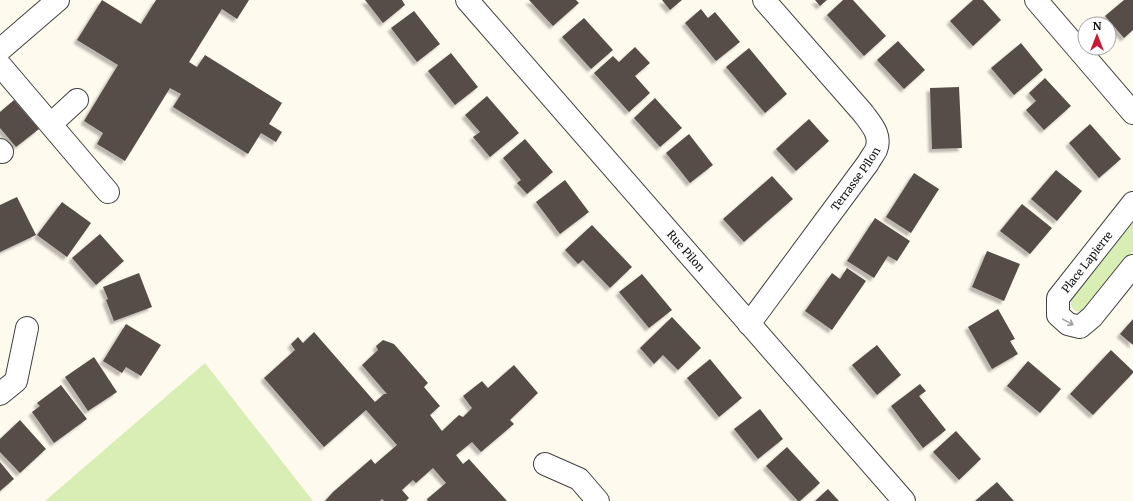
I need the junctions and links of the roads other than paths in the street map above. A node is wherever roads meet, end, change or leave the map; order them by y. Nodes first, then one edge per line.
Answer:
1 (58, 0) edge
2 (467, 0) edge
3 (764, 0) edge
4 (1036, 0) edge
5 (0, 50) edge
6 (0, 65) edge
7 (77, 100) dead end
8 (1133, 113) edge
9 (50, 124) junction
10 (108, 192) dead end
11 (1133, 203) edge
12 (1133, 266) edge
13 (749, 324) junction
14 (26, 328) dead end
15 (0, 394) edge
16 (544, 464) dead end
17 (598, 501) edge
18 (904, 501) edge

1 - 5 street
2 - 13 street, Rue Pilon
3 - 13 street, Terrasse Pilon
4 - 8 street
6 - 9 street
7 - 9 street
9 - 10 street
11 -> 12 street, Place Lapierre
13 - 18 street, Rue Pilon
14 - 15 street
16 - 17 street

